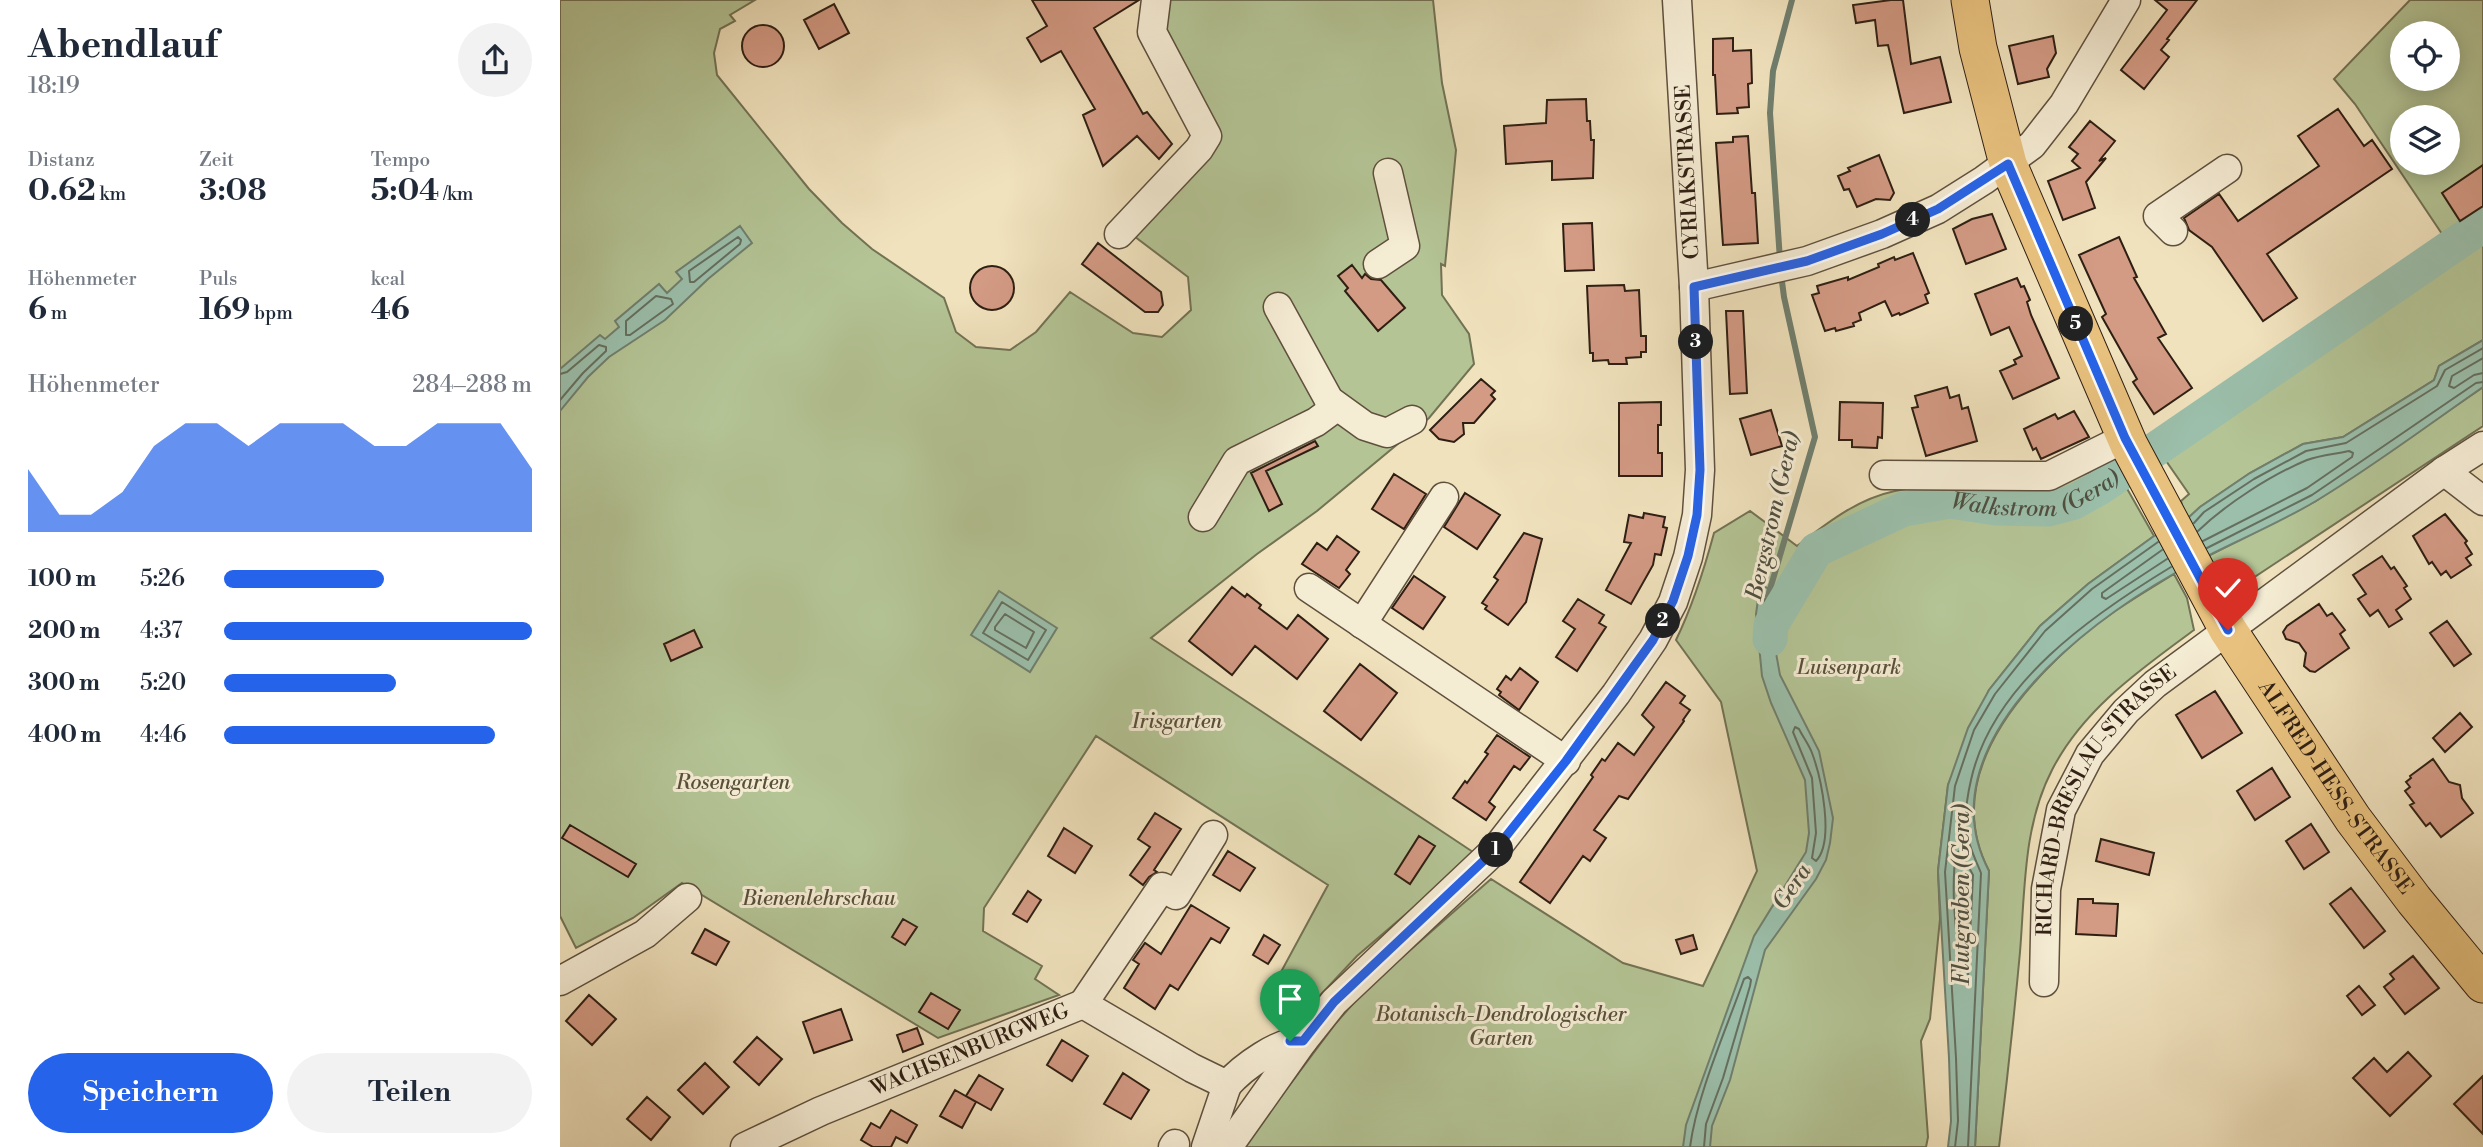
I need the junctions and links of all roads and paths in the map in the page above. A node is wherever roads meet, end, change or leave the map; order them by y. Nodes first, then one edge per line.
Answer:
1 (1156, 0) edge
2 (1677, 0) edge
3 (1970, 0) edge
4 (2126, 0) edge
5 (2008, 164) junction
6 (2227, 169) dead end
7 (1388, 173) dead end
8 (2173, 231) dead end
9 (1119, 234) dead end
10 (1378, 264) dead end
11 (1694, 287) junction
12 (1278, 307) dead end
13 (1329, 400) junction
14 (1412, 420) dead end
15 (2127, 442) junction
16 (2483, 446) edge
17 (2444, 471) junction
18 (1884, 475) dead end
19 (1444, 497) dead end
20 (2483, 501) edge
21 (1203, 517) dead end
22 (1309, 588) dead end
23 (1362, 624) junction
24 (2228, 630) junction
25 (1566, 761) junction
26 (1213, 835) dead end
27 (687, 898) dead end
28 (560, 981) edge
29 (2044, 982) dead end
30 (2483, 984) edge
31 (1083, 1004) junction
32 (1303, 1041) junction
33 (1227, 1085) junction
34 (745, 1147) edge
35 (1206, 1147) edge
36 (1228, 1147) edge

1 - 9 street
2 - 11 street, CYRIAKSTRASSE
3 - 5 main road, ALFRED-HESS-STRASSE
4 - 5 street
5 - 11 street
5 - 15 main road, ALFRED-HESS-STRASSE
6 - 8 street
7 - 10 street
11 - 25 street, CYRIAKSTRASSE
12 - 13 street
13 - 14 street
13 - 21 street
15 - 18 street
15 - 24 main road, ALFRED-HESS-STRASSE
16 - 17 street, RICHARD-BRESLAU-STRASSE
17 - 20 street
17 - 24 street, RICHARD-BRESLAU-STRASSE
19 - 23 street
22 - 23 street
23 - 25 street
24 - 29 street, RICHARD-BRESLAU-STRASSE
24 - 30 main road, ALFRED-HESS-STRASSE
25 - 32 street, CYRIAKSTRASSE
26 - 31 street
27 - 28 street
31 - 33 street, WACHSENBURGWEG
31 - 34 street, WACHSENBURGWEG
32 - 33 street
32 - 36 street, CYRIAKSTRASSE
33 - 35 street

